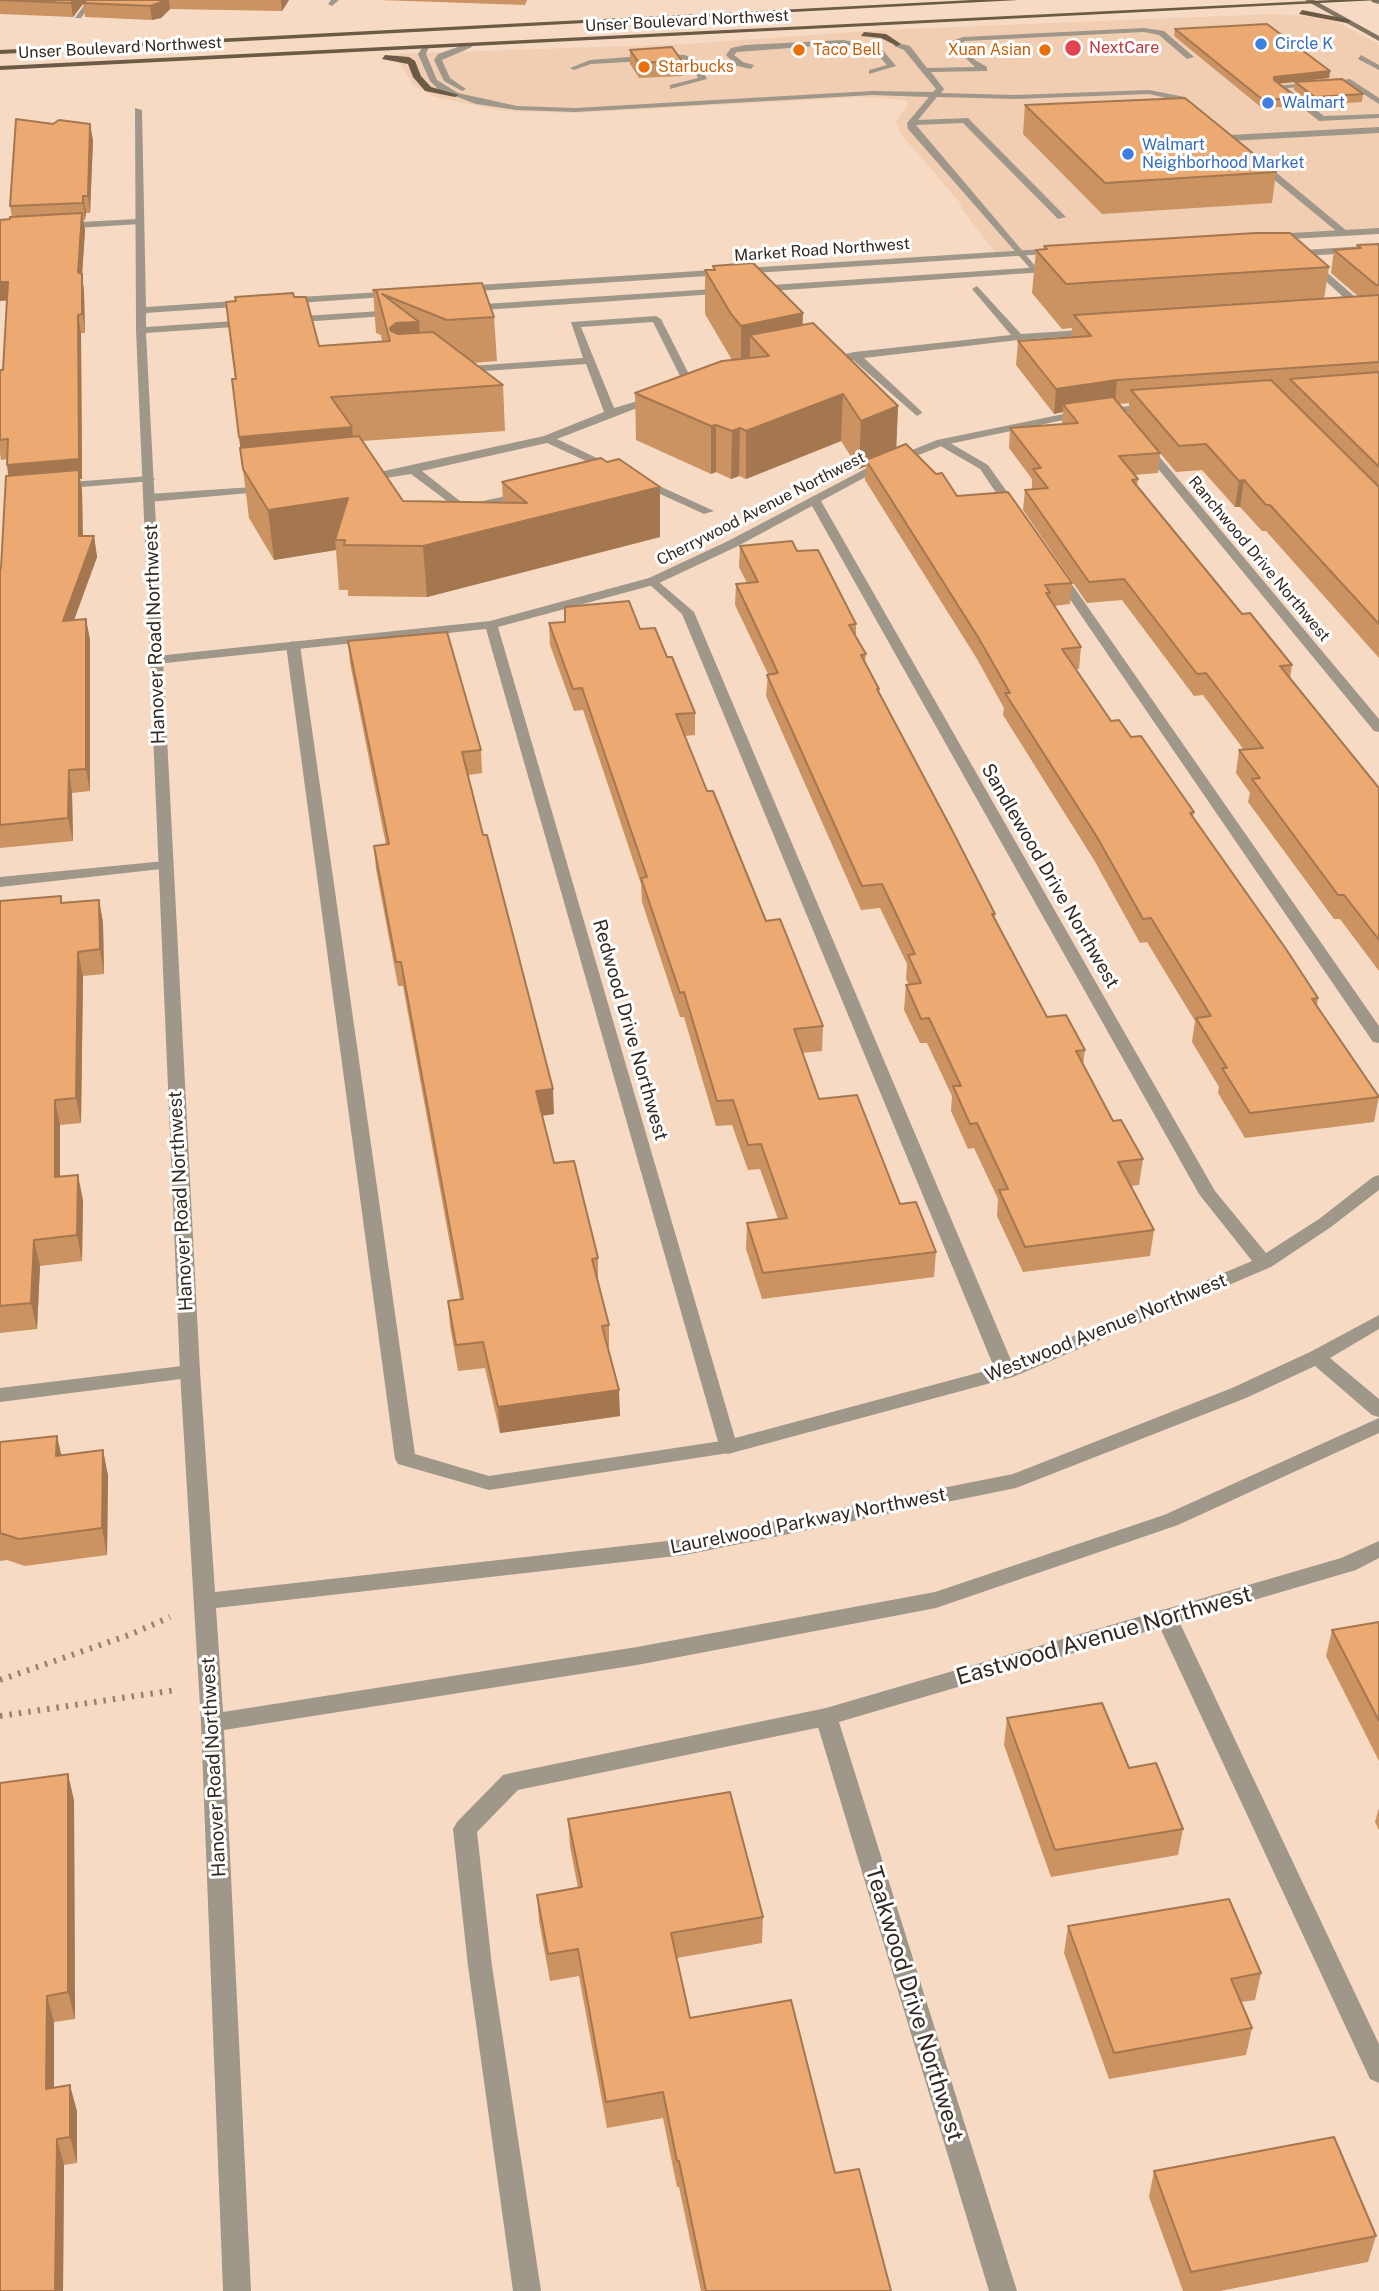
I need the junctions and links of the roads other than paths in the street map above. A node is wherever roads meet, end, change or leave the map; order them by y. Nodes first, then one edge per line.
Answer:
1 (94, 0) edge
2 (1015, 0) edge
3 (1377, 1) edge
4 (1313, 2) edge
5 (894, 6) junction
6 (1243, 8) junction
7 (78, 16) dead end
8 (1347, 21) junction
9 (1379, 38) edge
10 (897, 44) joint
11 (468, 45) junction
12 (427, 47) junction
13 (0, 52) edge
14 (1379, 56) edge
15 (1190, 57) dead end
16 (751, 67) dead end
17 (0, 68) edge
18 (574, 68) dead end
19 (1379, 68) edge
20 (925, 71) junction
21 (872, 72) dead end
22 (0, 75) edge
23 (1053, 83) dead end
24 (673, 87) dead end
25 (1364, 91) junction
26 (1347, 92) edge
27 (936, 94) junction
28 (1310, 94) edge
29 (455, 95) junction
30 (1291, 95) junction
31 (1065, 96) junction
32 (1360, 101) edge
33 (1378, 101) edge
34 (1323, 104) edge
35 (1303, 105) junction
36 (536, 109) junction
37 (138, 110) dead end
38 (1379, 116) edge
39 (1188, 122) edge
40 (911, 123) junction
41 (1379, 130) edge
42 (1239, 146) edge
43 (1248, 153) edge
44 (1061, 216) dead end
45 (138, 222) junction
46 (53, 227) edge
47 (1379, 230) edge
48 (1344, 233) junction
49 (1282, 237) junction
50 (1262, 238) edge
51 (1379, 248) edge
52 (1074, 250) edge
53 (1020, 253) junction
54 (1301, 253) junction
55 (1281, 254) edge
56 (1062, 269) edge
57 (1034, 271) junction
58 (977, 289) dead end
59 (450, 290) edge
60 (408, 293) edge
61 (269, 302) edge
62 (255, 303) edge
63 (451, 309) edge
64 (141, 310) junction
65 (409, 312) edge
66 (1374, 314) edge
67 (1348, 316) edge
68 (270, 321) edge
69 (257, 322) edge
70 (141, 330) junction
71 (1102, 332) edge
72 (1018, 337) junction
73 (854, 355) junction
74 (589, 360) junction
75 (808, 362) edge
76 (442, 371) edge
77 (704, 385) edge
78 (680, 392) junction
79 (1167, 406) edge
80 (1115, 410) junction
81 (917, 413) dead end
82 (610, 414) junction
83 (1125, 422) edge
84 (1134, 433) edge
85 (548, 439) junction
86 (941, 442) junction
87 (413, 470) junction
88 (623, 474) junction
89 (149, 479) junction
90 (596, 480) edge
91 (346, 481) edge
92 (50, 487) edge
93 (278, 488) edge
94 (543, 491) edge
95 (149, 498) junction
96 (814, 500) junction
97 (708, 511) dead end
98 (1024, 524) edge
99 (1047, 558) edge
100 (653, 581) junction
101 (491, 625) junction
102 (293, 645) junction
103 (156, 660) junction
104 (1379, 728) edge
105 (165, 865) junction
106 (0, 882) edge
107 (1379, 1038) edge
108 (1379, 1181) edge
109 (1264, 1264) junction
110 (1379, 1321) edge
111 (1317, 1357) junction
112 (190, 1372) junction
113 (1006, 1372) junction
114 (0, 1395) edge
115 (1379, 1410) edge
116 (1379, 1425) edge
117 (728, 1447) junction
118 (1379, 1549) edge
119 (205, 1601) junction
120 (1166, 1617) junction
121 (826, 1717) junction
122 (212, 1723) junction
123 (1379, 2071) edge
124 (237, 2291) edge
125 (527, 2291) edge
126 (1003, 2291) edge

1 - 7 street
2 - 5 main road, Unser Boulevard Northwest
3 - 4 main road, Unser Boulevard Northwest
4 - 6 main road, Unser Boulevard Northwest
4 - 8 main road
5 - 12 main road
5 - 13 main road, Unser Boulevard Northwest
6 - 8 main road
6 - 11 main road, Unser Boulevard Northwest
8 - 9 main road
10 - 11 main road
10 - 20 street
11 - 12 main road, Unser Boulevard Northwest
11 - 36 street
12 - 17 main road, Unser Boulevard Northwest
12 - 29 street
14 - 19 street
15 - 20 street
16 - 21 street
18 - 24 street
20 - 27 street
22 - 29 main road
23 - 31 street
25 - 26 street
25 - 30 street
25 - 33 street
27 - 31 street
27 - 36 street
27 - 40 street
28 - 30 street
29 - 36 street
30 - 35 street
31 - 39 street
32 - 33 street
34 - 35 street
35 - 38 street
37 - 45 street, Hanover Road Northwest
40 - 44 street
40 - 53 street
41 - 42 street
43 - 48 street
45 - 46 street
45 - 64 street, Hanover Road Northwest
47 - 48 street
48 - 49 street
49 - 50 street
49 - 54 street
51 - 54 street
52 - 53 street, Market Road Northwest
53 - 57 street
53 - 59 street, Market Road Northwest
54 - 55 street
54 - 66 street
56 - 57 street, Market Road Northwest
57 - 63 street, Market Road Northwest
58 - 72 street
60 - 61 street
62 - 64 street
64 - 70 street, Hanover Road Northwest
65 - 68 street
66 - 67 street
69 - 70 street
70 - 89 street, Hanover Road Northwest
71 - 72 street
72 - 73 street
73 - 75 street
73 - 81 street
74 - 76 street
74 - 78 street
74 - 82 street
77 - 78 street
78 - 82 street
79 - 80 street, Cherrywood Avenue Northwest
80 - 83 street
80 - 86 street, Cherrywood Avenue Northwest
82 - 85 street
84 - 104 street, Ranchwood Drive Northwest
85 - 87 street
85 - 88 street
86 - 96 street, Cherrywood Avenue Northwest
86 - 98 street
87 - 91 street
87 - 94 street
88 - 90 street
88 - 97 street
89 - 92 street
89 - 95 street, Hanover Road Northwest
93 - 95 street
95 - 103 street, Hanover Road Northwest
96 - 100 street, Cherrywood Avenue Northwest
96 - 109 street, Sandlewood Drive Northwest
99 - 107 street
100 - 101 street, Cherrywood Avenue Northwest
100 - 113 street
101 - 102 street, Cherrywood Avenue Northwest
101 - 117 street, Redwood Drive Northwest
102 - 103 street, Cherrywood Avenue Northwest
102 - 117 street, Westwood Avenue Northwest
103 - 105 street, Hanover Road Northwest
105 - 106 street
105 - 112 street, Hanover Road Northwest
108 - 109 street, Westwood Avenue Northwest
109 - 113 street, Westwood Avenue Northwest
110 - 111 street, Laurelwood Parkway Northwest
111 - 115 street
111 - 119 street, Laurelwood Parkway Northwest
112 - 114 street
112 - 119 street, Hanover Road Northwest
113 - 117 street, Westwood Avenue Northwest
116 - 122 street
118 - 120 street, Eastwood Avenue Northwest
119 - 122 street, Hanover Road Northwest
120 - 121 street, Eastwood Avenue Northwest
120 - 123 street
121 - 125 street, Eastwood Avenue Northwest
121 - 126 street, Teakwood Drive Northwest
122 - 124 street, Hanover Road Northwest

